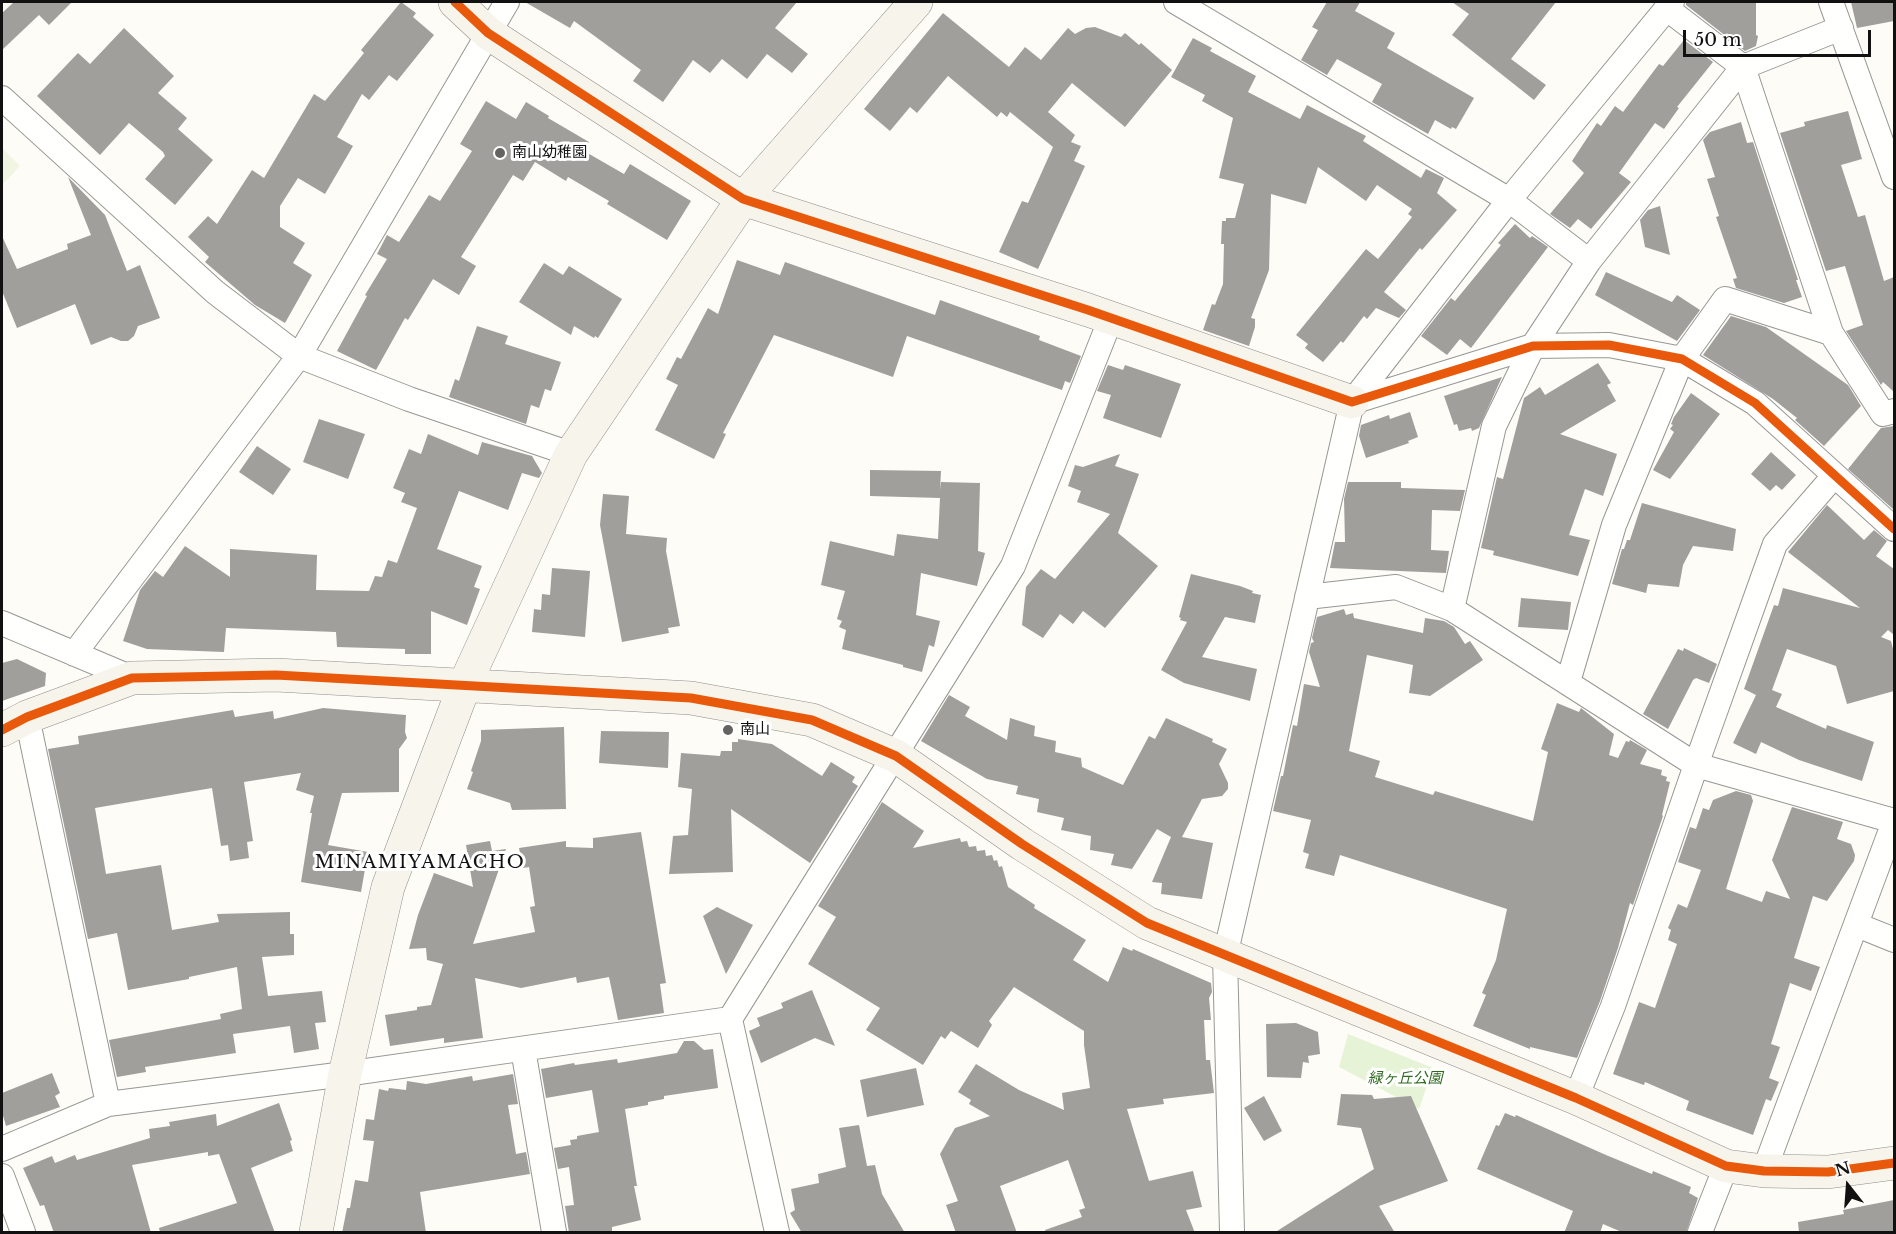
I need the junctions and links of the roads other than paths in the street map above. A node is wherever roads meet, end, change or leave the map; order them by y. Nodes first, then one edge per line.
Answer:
1 (455, 2) edge
2 (507, 2) edge
3 (915, 2) edge
4 (1176, 2) edge
5 (1831, 2) edge
6 (1669, 5) edge
7 (1841, 28) junction
8 (488, 33) junction
9 (1743, 67) junction
10 (2, 98) edge
11 (1894, 177) edge
12 (743, 199) junction
13 (1509, 200) junction
14 (1589, 261) junction
15 (1111, 318) junction
16 (1831, 333) junction
17 (1533, 346) junction
18 (299, 356) junction
19 (1682, 359) junction
20 (1352, 402) junction
21 (1894, 411) edge
22 (571, 454) junction
23 (1834, 476) junction
24 (1894, 529) edge
25 (1307, 597) junction
26 (1452, 609) junction
27 (2, 623) edge
28 (74, 654) junction
29 (132, 678) junction
30 (1568, 682) junction
31 (465, 684) junction
32 (14, 723) edge
33 (896, 756) junction
34 (1696, 765) junction
35 (1894, 822) edge
36 (1857, 925) junction
37 (1894, 940) edge
38 (1225, 956) junction
39 (730, 1020) junction
40 (523, 1049) junction
41 (345, 1074) junction
42 (1576, 1098) junction
43 (108, 1104) junction
44 (3, 1144) edge
45 (1894, 1163) edge
46 (1726, 1166) junction
47 (1764, 1171) junction
48 (2, 1176) edge
49 (23, 1233) edge
50 (316, 1233) edge
51 (554, 1233) edge
52 (777, 1233) edge
53 (1232, 1233) edge
54 (1700, 1233) edge

1 - 8 street
2 - 8 street
3 - 12 street
4 - 13 street
5 - 7 street
6 - 9 street
6 - 13 street
7 - 9 street
7 - 11 street
8 - 12 street
8 - 18 street
9 - 14 street
9 - 16 street
10 - 18 street
12 - 15 street
12 - 22 street
13 - 14 street
13 - 20 street
14 - 17 street
15 - 20 street
15 - 33 street
16 - 19 street
16 - 21 street
17 - 19 street
17 - 20 street
17 - 26 street
18 - 22 street
18 - 28 street
19 - 23 street
19 - 30 street
20 - 25 street
22 - 31 street
23 - 24 street
23 - 34 street
25 - 26 street
25 - 38 street
26 - 30 street
27 - 28 street
28 - 29 street
29 - 31 street
29 - 32 street
30 - 34 street
31 - 33 street
31 - 41 street
32 - 43 street
33 - 38 street
33 - 39 street
34 - 35 street
34 - 42 street
35 - 36 street
36 - 37 street
36 - 47 street
38 - 42 street
38 - 53 street
39 - 40 street
39 - 52 street
40 - 41 street
40 - 51 street
41 - 43 street
41 - 50 street
42 - 46 street
43 - 44 street
45 - 47 street
46 - 47 street
46 - 54 street
48 - 49 street

